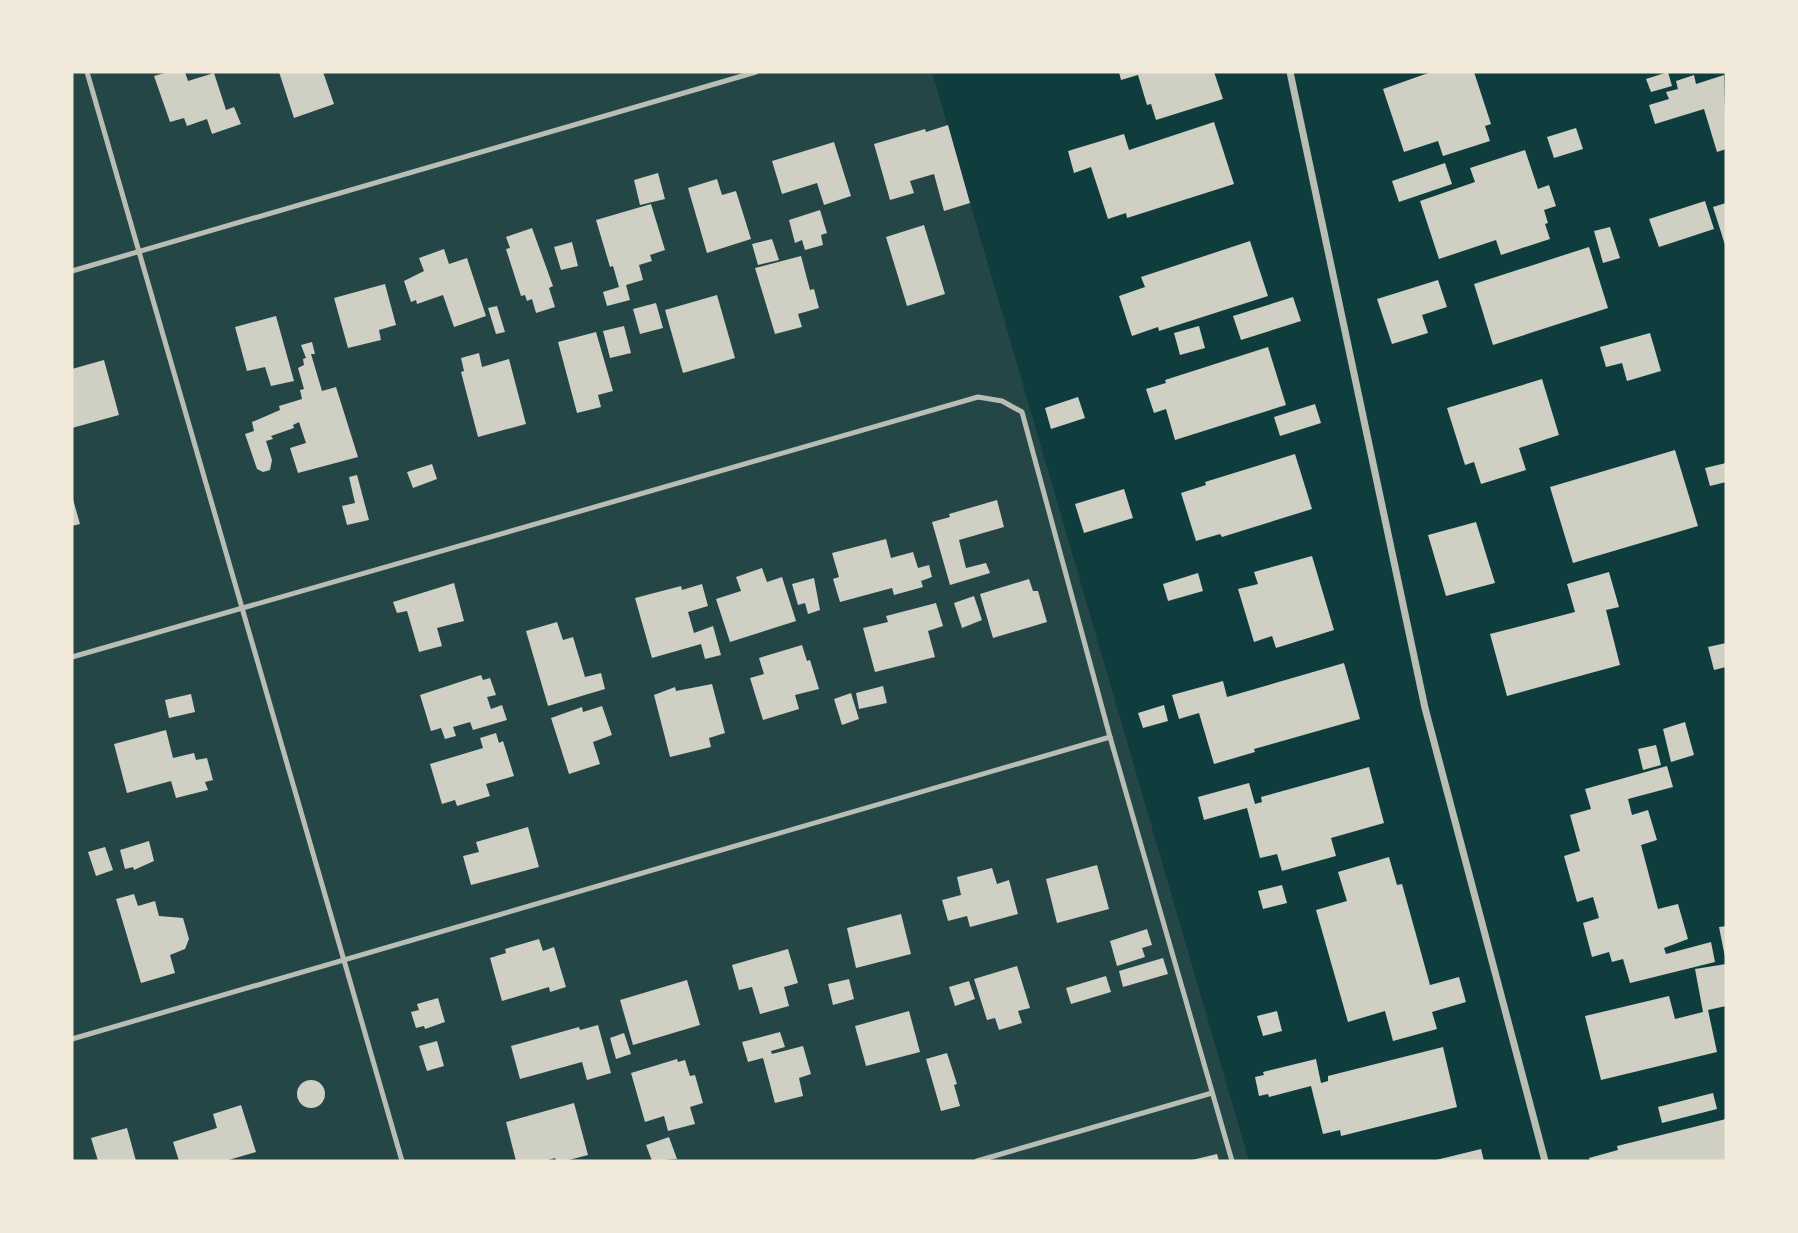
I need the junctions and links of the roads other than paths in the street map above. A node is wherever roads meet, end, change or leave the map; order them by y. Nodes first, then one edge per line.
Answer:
1 (87, 72) edge
2 (756, 72) edge
3 (1290, 72) edge
4 (139, 251) junction
5 (72, 271) edge
6 (242, 608) junction
7 (72, 657) edge
8 (1110, 737) junction
9 (343, 960) junction
10 (72, 1039) edge
11 (1212, 1093) junction
12 (402, 1161) edge
13 (977, 1161) edge
14 (1232, 1161) edge
15 (1545, 1161) edge

1 - 4 lane
2 - 4 lane
3 - 15 street
4 - 5 lane
4 - 6 lane
6 - 7 lane
6 - 8 lane
6 - 9 lane
8 - 9 lane
8 - 11 lane
9 - 10 lane
9 - 12 lane
11 - 13 lane
11 - 14 lane

